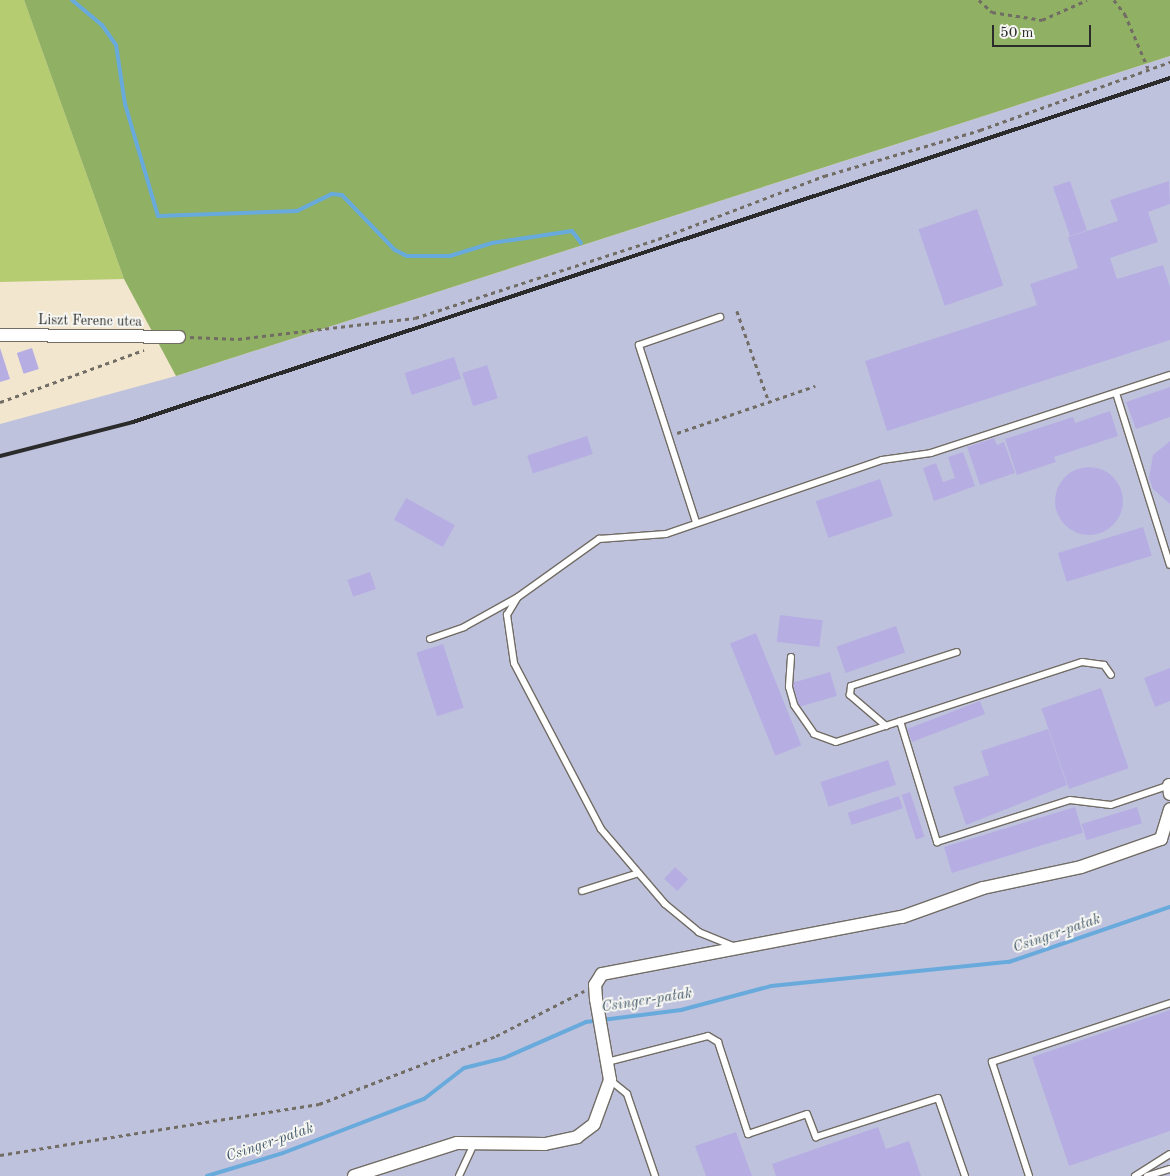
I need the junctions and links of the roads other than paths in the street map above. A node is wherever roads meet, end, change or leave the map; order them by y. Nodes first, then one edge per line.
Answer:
1 (720, 317) dead end
2 (0, 335) edge
3 (179, 337) road end
4 (1170, 375) edge
5 (1116, 393) junction
6 (696, 522) junction
7 (1170, 564) edge
8 (518, 597) junction
9 (430, 639) dead end
10 (957, 652) dead end
11 (791, 657) dead end
12 (1111, 675) dead end
13 (900, 722) junction
14 (886, 726) junction
15 (1170, 785) edge
16 (1170, 794) edge
17 (1170, 809) edge
18 (636, 874) junction
19 (582, 891) dead end
20 (736, 948) junction
21 (1170, 1002) edge
22 (607, 1062) junction
23 (610, 1080) junction
24 (476, 1141) junction
25 (1170, 1154) edge
26 (1170, 1170) edge
27 (354, 1176) edge
28 (459, 1176) edge
29 (655, 1176) edge
30 (965, 1176) edge
31 (1029, 1176) edge
32 (1135, 1176) edge
33 (1147, 1176) edge

1 - 6 lane
2 - 3 street, Liszt Ferenc utca
4 - 5 lane
5 - 6 lane
5 - 7 lane
6 - 8 lane
8 - 9 lane
8 - 18 lane
10 - 14 lane
11 - 14 lane
12 - 13 lane
13 - 14 lane
13 - 15 lane
15 - 16 street
17 - 20 street
18 - 19 lane
18 - 20 lane
20 - 22 street
21 - 31 lane
22 - 23 street
22 - 30 lane
23 - 24 street
23 - 29 lane
24 - 27 street
24 - 28 lane
25 - 32 lane
26 - 33 lane

